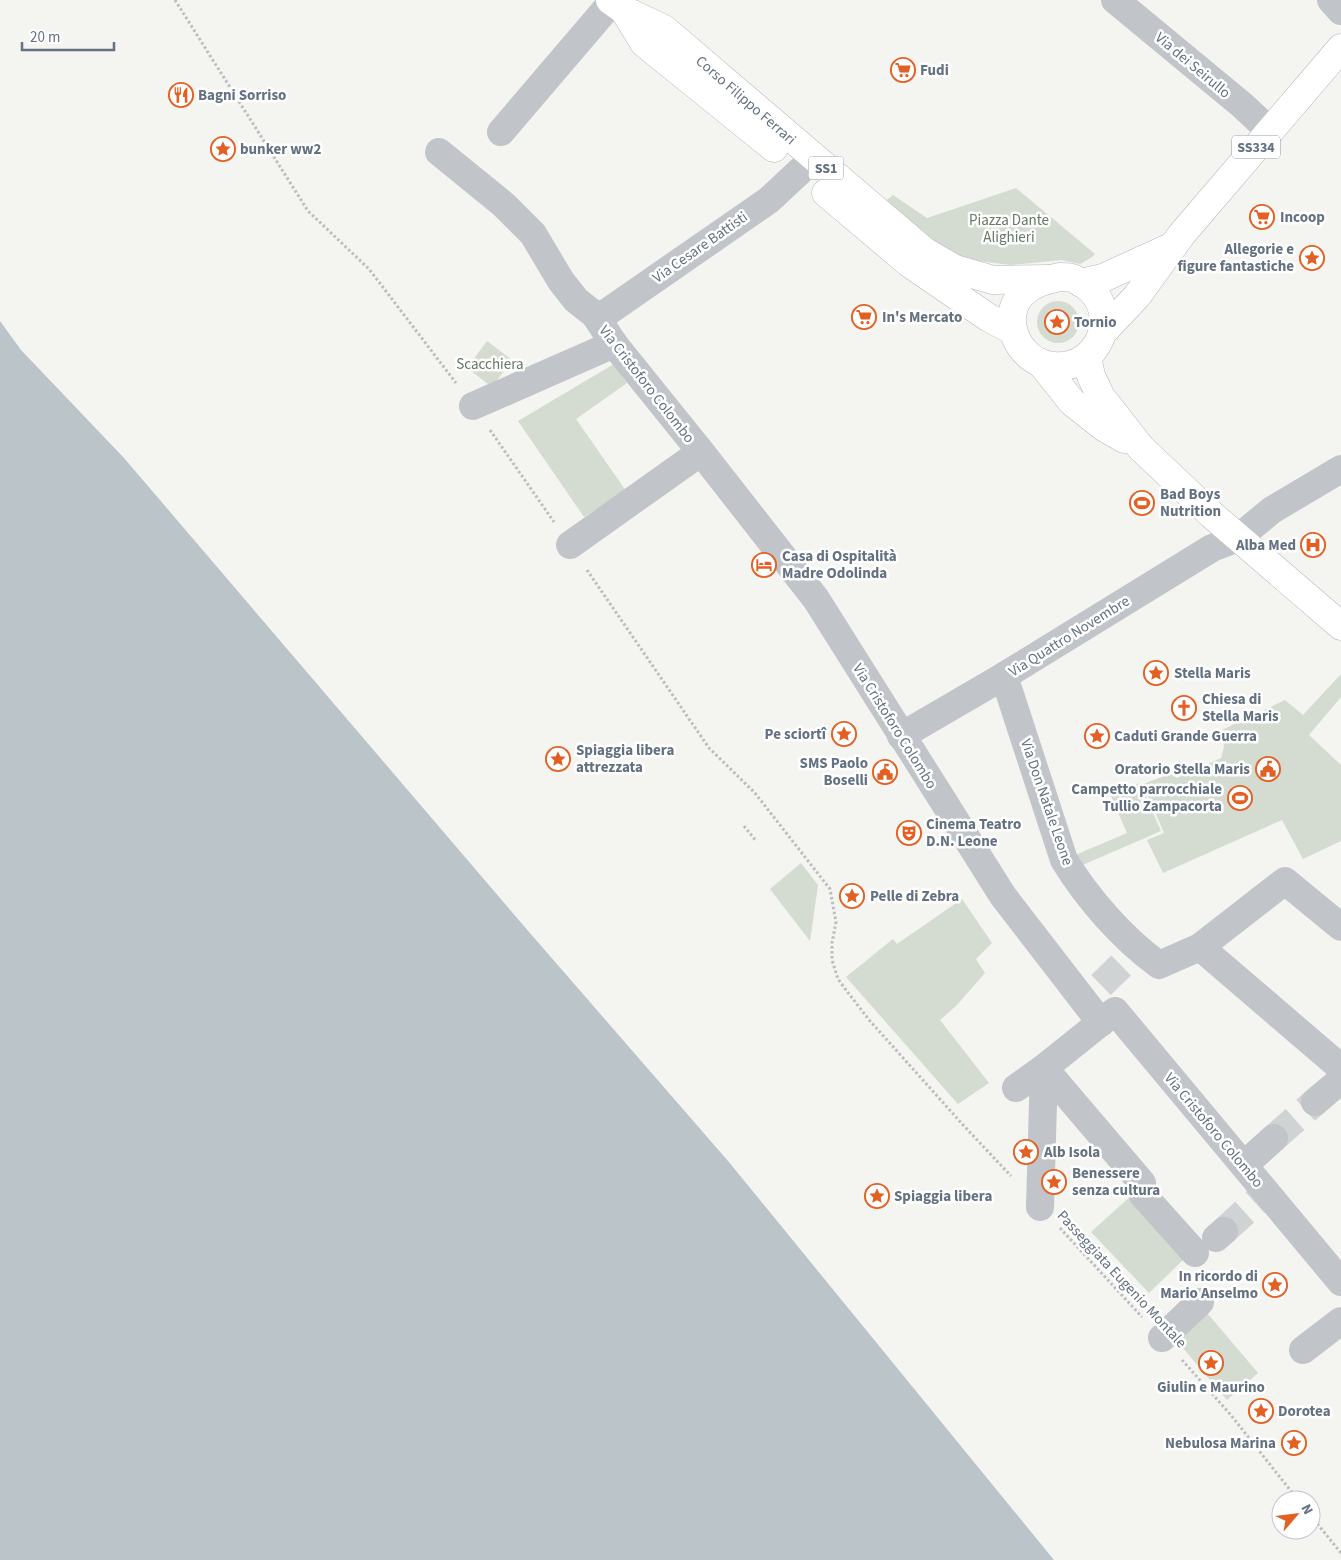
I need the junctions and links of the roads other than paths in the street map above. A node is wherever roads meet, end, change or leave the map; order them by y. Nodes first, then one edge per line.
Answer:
1 (1115, 0) edge
2 (1331, 0) edge
3 (615, 4) edge
4 (1341, 11) edge
5 (1341, 48) edge
6 (1270, 131) junction
7 (502, 132) dead end
8 (439, 152) dead end
9 (800, 171) junction
10 (1172, 246) junction
11 (1048, 279) junction
12 (1080, 283) junction
13 (595, 315) junction
14 (1012, 330) junction
15 (1104, 332) junction
16 (614, 344) junction
17 (1087, 357) junction
18 (1041, 363) junction
19 (473, 406) dead end
20 (1141, 448) junction
21 (701, 452) junction
22 (1341, 469) edge
23 (1238, 538) junction
24 (570, 545) dead end
25 (1341, 626) edge
26 (1004, 676) junction
27 (902, 736) junction
28 (1341, 927) edge
29 (1200, 947) junction
30 (1095, 1003) junction
31 (1044, 1068) junction
32 (1341, 1068) edge
33 (1341, 1080) edge
34 (1016, 1088) dead end
35 (1315, 1102) tunnel mouth
36 (1274, 1138) tunnel mouth
37 (1244, 1165) junction
38 (1040, 1207) road end
39 (1212, 1241) dead end
40 (1341, 1282) edge
41 (1200, 1302) dead end
42 (1341, 1321) edge
43 (1162, 1338) road end
44 (1303, 1350) dead end

1 - 6 street, Via dei Seirullo
2 - 4 street
3 - 7 street
3 - 9 main road, Corso Filippo Ferrari / SS1
3 - 11 main road, Corso Filippo Ferrari / SS1
5 - 6 main road, SS334
6 - 10 main road, SS334
8 - 13 street, Via Cristoforo Colombo
9 - 13 street, Via Cesare Battisti
9 - 14 main road, Corso Filippo Ferrari / SS1
10 - 12 main road, SS334
10 - 15 main road
11 - 12 main road, Corso Filippo Ferrari / SS1
11 - 14 main road, Corso Filippo Ferrari / SS1
12 - 15 main road
13 - 16 street, Via Cristoforo Colombo
14 - 18 main road
15 - 17 main road
16 - 19 street
16 - 21 street, Via Cristoforo Colombo
17 - 18 main road
17 - 20 main road
18 - 20 main road
20 - 23 main road
21 - 24 street, Via Cristoforo Colombo
21 - 27 street, Via Cristoforo Colombo
22 - 23 street, Via Quattro Novembre
23 - 25 main road
23 - 26 street, Via Quattro Novembre
26 - 27 street, Via Quattro Novembre
26 - 29 street, Via Don Natale Leone
27 - 30 street, Via Cristoforo Colombo
28 - 29 street
29 - 32 street
30 - 31 street
30 - 37 street, Via Cristoforo Colombo
31 - 34 street
31 - 38 street
31 - 39 street
33 - 35 street
36 - 37 street
37 - 40 street, Via Cristoforo Colombo
41 - 43 street
42 - 44 street

